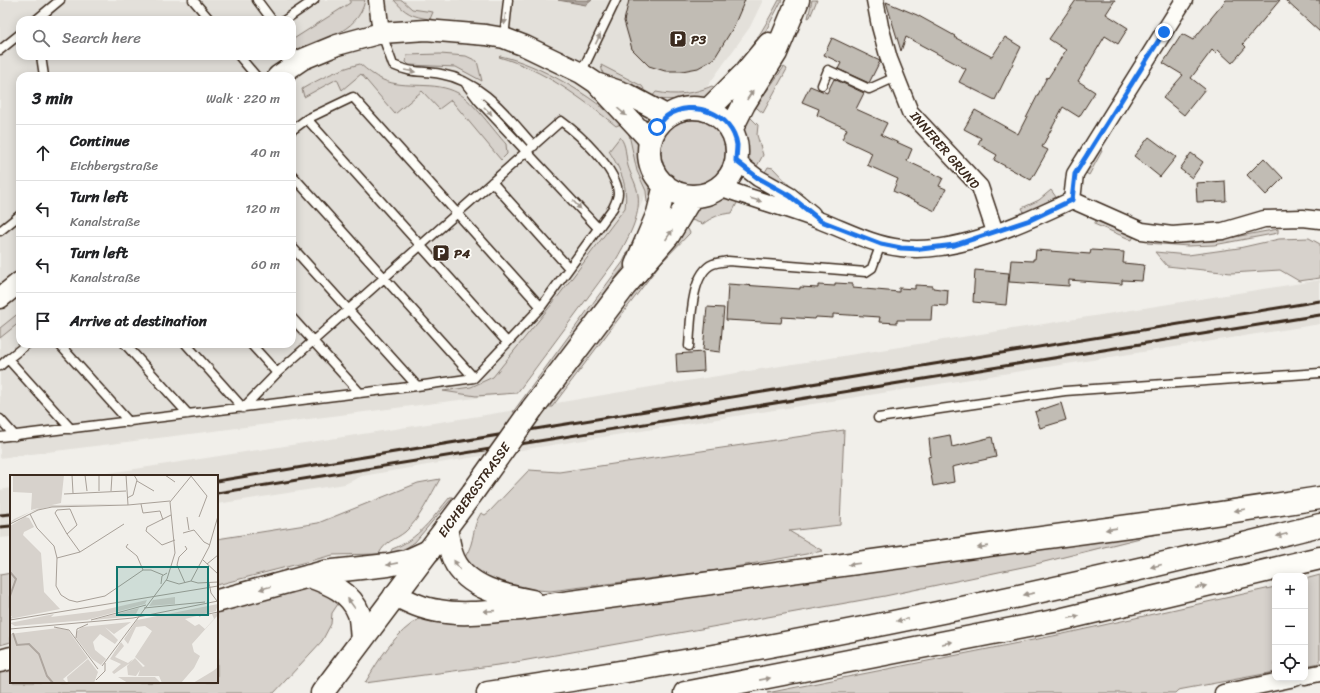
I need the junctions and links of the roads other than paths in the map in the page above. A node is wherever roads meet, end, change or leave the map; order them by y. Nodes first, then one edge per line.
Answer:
1 (60, 0) edge
2 (193, 0) edge
3 (257, 0) edge
4 (314, 0) edge
5 (377, 0) edge
6 (508, 0) edge
7 (616, 0) edge
8 (798, 0) edge
9 (875, 0) edge
10 (1184, 0) edge
11 (41, 16) edge
12 (207, 16) edge
13 (269, 16) edge
14 (291, 16) edge
15 (788, 20) junction
16 (381, 33) junction
17 (16, 37) edge
18 (504, 38) junction
19 (0, 50) edge
20 (42, 60) edge
21 (242, 60) edge
22 (43, 72) edge
23 (253, 72) edge
24 (284, 72) edge
25 (896, 77) junction
26 (588, 78) junction
27 (822, 85) dead end
28 (708, 110) junction
29 (668, 116) junction
30 (307, 119) junction
31 (296, 127) edge
32 (731, 130) junction
33 (650, 141) junction
34 (530, 149) junction
35 (736, 161) junction
36 (296, 179) edge
37 (492, 182) junction
38 (665, 185) junction
39 (719, 187) junction
40 (692, 196) junction
41 (1072, 200) junction
42 (457, 213) junction
43 (16, 218) edge
44 (1320, 220) edge
45 (821, 221) junction
46 (598, 228) junction
47 (0, 232) edge
48 (995, 232) junction
49 (881, 244) junction
50 (420, 246) junction
51 (296, 251) edge
52 (569, 268) junction
53 (384, 277) junction
54 (16, 285) edge
55 (626, 286) junction
56 (0, 298) edge
57 (541, 307) junction
58 (348, 309) junction
59 (296, 322) edge
60 (313, 341) junction
61 (507, 342) junction
62 (689, 346) dead end
63 (22, 348) edge
64 (63, 348) edge
65 (129, 348) edge
66 (190, 348) edge
67 (254, 348) edge
68 (8, 359) junction
69 (0, 366) edge
70 (276, 373) junction
71 (1320, 373) edge
72 (474, 378) junction
73 (417, 386) junction
74 (360, 393) junction
75 (243, 408) junction
76 (188, 414) junction
77 (878, 418) dead end
78 (0, 419) edge
79 (129, 422) junction
80 (71, 428) junction
81 (15, 436) junction
82 (0, 437) edge
83 (1320, 498) edge
84 (1320, 526) edge
85 (446, 527) junction
86 (428, 551) junction
87 (1320, 558) edge
88 (309, 576) junction
89 (395, 595) junction
90 (218, 601) edge
91 (555, 605) junction
92 (359, 644) junction
93 (10, 658) edge
94 (0, 660) edge
95 (1320, 673) edge
96 (1308, 675) edge
97 (1281, 681) edge
98 (322, 693) edge
99 (488, 693) edge
100 (685, 693) edge
101 (1223, 693) edge

1 - 11 lane
2 - 12 lane
3 - 13 lane
4 - 14 lane
5 - 16 street
6 -> 18 lane
26 -> 7 lane
8 - 15 main road
9 - 25 street, INNERER GRUND
10 - 41 street
15 - 28 main road
32 -> 15 main road
16 - 18 street
16 - 24 street
16 -> 34 lane
17 - 19 lane
18 - 26 street
20 - 22 lane
21 - 23 lane
25 - 27 lane
25 - 48 street, INNERER GRUND
26 - 29 street
26 -> 33 street
28 - 29 main road
28 - 32 main road
29 - 33 main road
30 - 31 lane
30 - 42 lane
30 - 50 lane
32 - 35 main road
33 - 38 main road
34 - 37 lane
34 -> 46 lane
34 - 46 lane
35 - 39 main road
35 - 45 street
36 - 53 lane
37 - 42 lane
37 - 52 lane
38 - 40 main road
38 - 55 main road, EICHBERGSTRASSE
39 - 40 main road
39 -> 45 street
55 -> 40 main road, EICHBERGSTRASSE
41 - 44 street
41 - 48 street
42 - 50 lane
42 - 57 lane
43 - 47 lane
45 - 49 street
46 - 52 lane
48 - 49 street
49 - 62 lane
50 - 53 lane
50 - 61 lane
51 - 58 lane
52 - 57 lane
53 - 58 lane
53 - 72 lane
54 - 56 street
55 - 85 main road, EICHBERGSTRASSE, bridge
57 - 61 lane
58 - 60 lane
58 - 73 lane
59 - 60 lane
60 - 70 lane
60 - 74 lane
61 - 72 lane
63 - 68 lane
64 - 79 lane
65 - 76 lane
66 - 75 lane
67 - 70 lane
68 - 69 lane
68 - 80 lane
70 - 75 lane
71 - 77 lane
72 - 73 lane
73 - 74 lane
74 - 75 lane
75 - 76 lane
76 - 79 lane
78 - 81 lane
79 - 80 lane
80 - 81 lane
81 - 82 lane
83 -> 91 main road
84 -> 99 main road
85 - 86 main road, EICHBERGSTRASSE
91 -> 85 main road
86 -> 88 main road
86 - 89 main road, EICHBERGSTRASSE
100 -> 87 main road
88 -> 90 main road
92 -> 88 main road
91 -> 89 main road
89 - 92 main road, EICHBERGSTRASSE
92 - 98 main road, EICHBERGSTRASSE
93 - 94 main road
95 - 96 street
97 - 101 street

